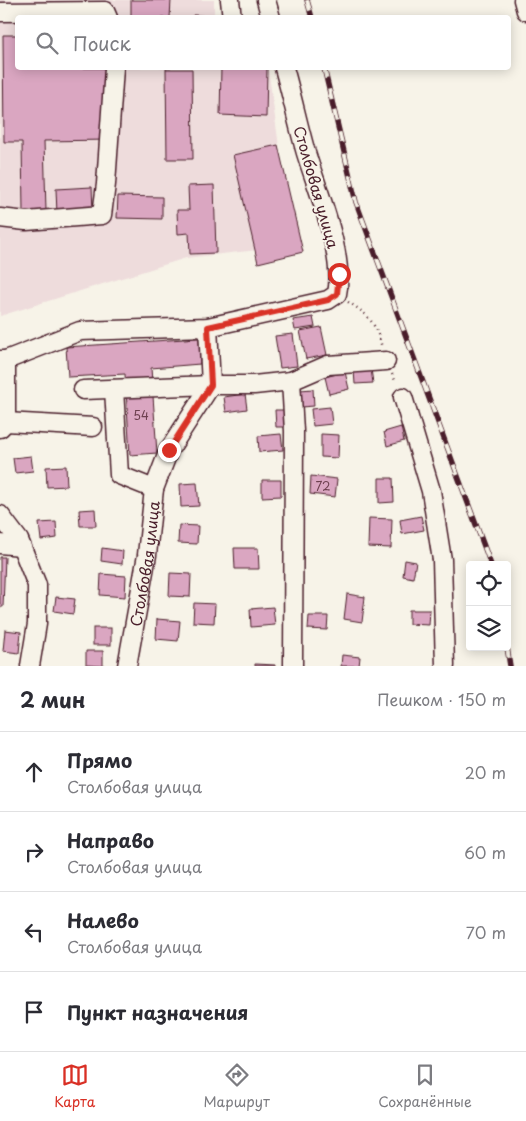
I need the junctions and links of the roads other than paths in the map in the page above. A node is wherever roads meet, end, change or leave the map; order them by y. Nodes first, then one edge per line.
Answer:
1 (230, 0) edge
2 (266, 0) edge
3 (523, 0) edge
4 (526, 11) edge
5 (0, 12) edge
6 (107, 15) edge
7 (232, 15) edge
8 (270, 15) edge
9 (114, 70) edge
10 (285, 70) edge
11 (0, 218) edge
12 (208, 327) junction
13 (3, 360) edge
14 (386, 361) road end
15 (291, 381) junction
16 (211, 385) junction
17 (114, 389) junction
18 (83, 390) dead end
19 (403, 397) dead end
20 (2, 425) edge
21 (93, 427) dead end
22 (154, 488) junction
23 (0, 515) edge
24 (0, 544) edge
25 (22, 546) junction
26 (30, 666) edge
27 (127, 666) edge
28 (293, 666) edge
29 (445, 666) edge

1 - 7 street
2 - 8 street
3 - 4 street
5 - 6 street
9 - 11 street
10 - 12 street, Столбовая улица
12 - 13 street
12 - 16 street
13 - 20 street
14 - 15 street
15 - 16 street
15 - 28 street
16 - 17 street
16 - 22 street, Столбовая улица
17 - 18 street
17 - 22 street
19 - 29 street
20 - 21 street
22 - 27 street, Столбовая улица
23 - 25 street
24 - 25 street
25 - 26 street

